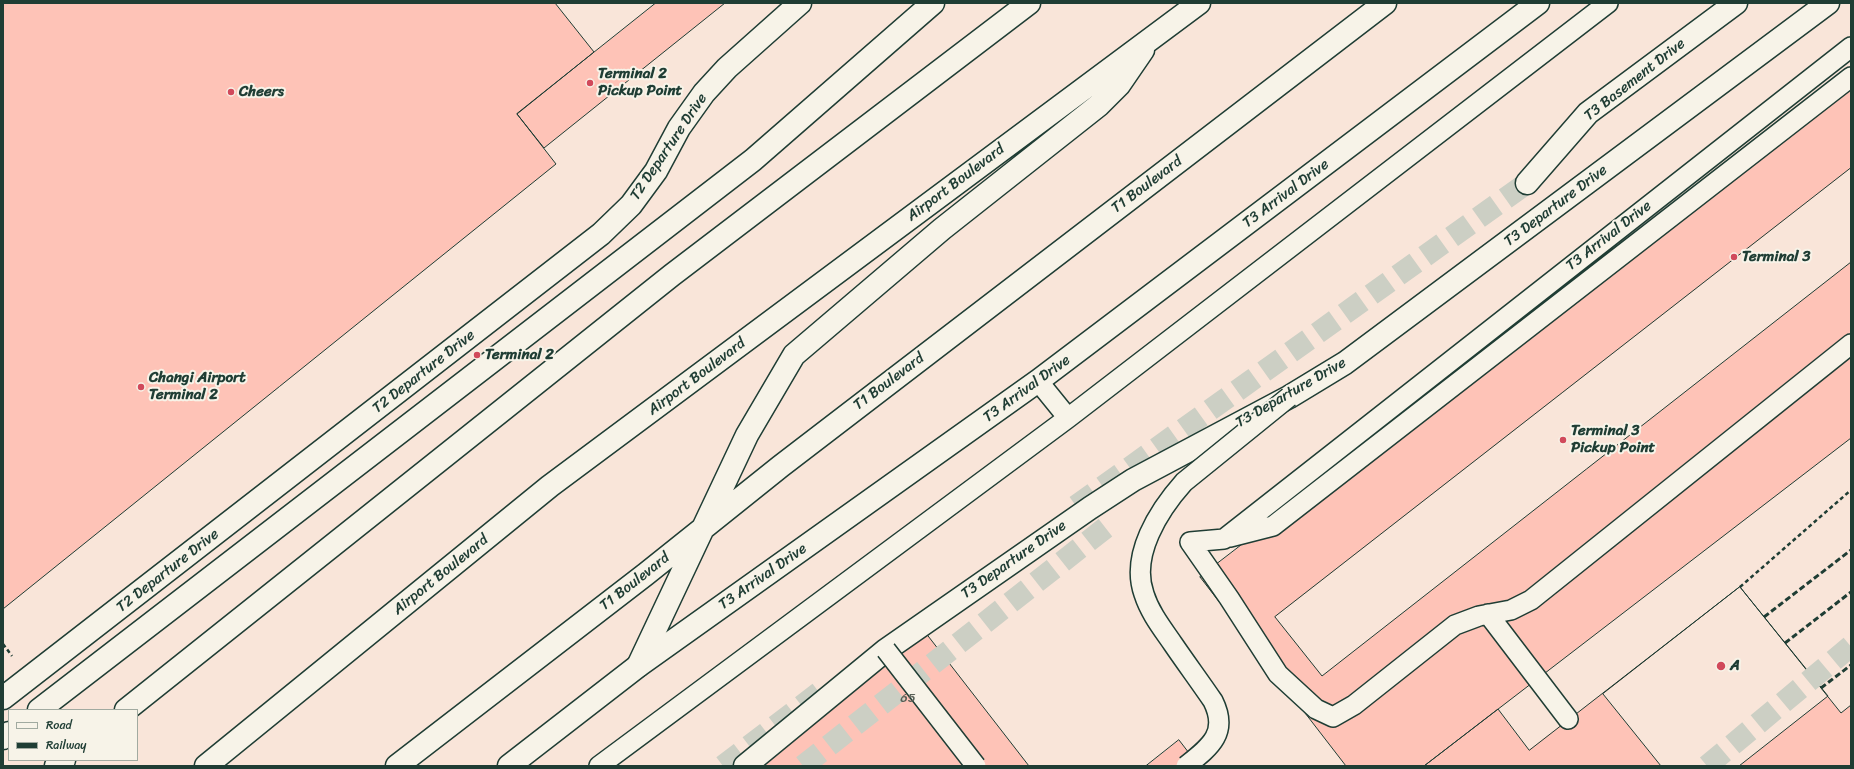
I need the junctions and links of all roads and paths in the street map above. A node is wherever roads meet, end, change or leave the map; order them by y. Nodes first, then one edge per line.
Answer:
1 (800, 3) edge
2 (933, 3) edge
3 (1029, 3) edge
4 (1199, 3) edge
5 (1385, 3) edge
6 (1538, 3) edge
7 (1608, 3) edge
8 (1736, 3) edge
9 (1828, 3) edge
10 (1151, 38) junction
11 (1851, 47) edge
12 (1851, 77) edge
13 (1527, 183) tunnel mouth
14 (1851, 344) edge
15 (1038, 381) junction
16 (1289, 396) junction
17 (1068, 418) junction
18 (1851, 490) edge
19 (1224, 538) junction
20 (1740, 586) dead end
21 (1488, 614) junction
22 (886, 650) junction
23 (638, 666) junction
24 (3, 698) edge
25 (40, 709) edge
26 (127, 709) edge
27 (1568, 719) dead end
28 (206, 766) edge
29 (397, 766) edge
30 (509, 766) edge
31 (599, 766) edge
32 (745, 766) edge
33 (976, 766) edge
34 (1186, 766) edge

1 - 24 main road, T2 Departure Drive
2 - 25 main road
3 - 26 main road
4 - 10 main road, Airport Boulevard
5 - 29 main road, T1 Boulevard
6 - 15 main road, T3 Arrival Drive
7 - 17 lane
8 - 13 main road, T3 Basement Drive
9 - 16 main road, T3 Departure Drive
10 - 23 main road
10 - 28 main road, Airport Boulevard
11 - 19 lane, T3 Arrival Drive
12 - 19 lane
14 - 21 lane
15 - 17 lane
15 - 23 main road, T3 Arrival Drive
16 - 22 main road, T3 Departure Drive, bridge
16 - 34 lane, bridge
17 - 31 lane
18 - 20 path
19 - 21 lane
21 - 27 lane
22 - 32 main road, T3 Departure Drive
22 - 33 lane, bridge
23 - 30 main road, T3 Arrival Drive

